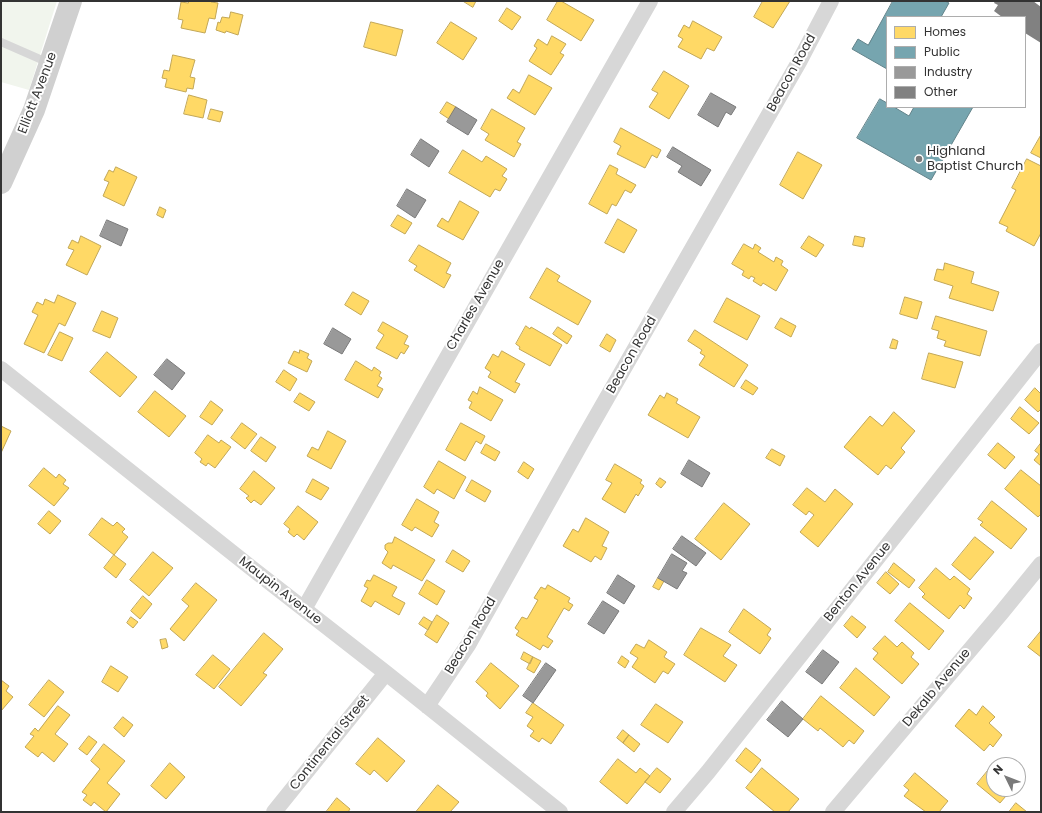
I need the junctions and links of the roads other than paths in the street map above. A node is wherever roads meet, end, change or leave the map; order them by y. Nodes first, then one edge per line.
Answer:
1 (71, 1) edge
2 (650, 1) edge
3 (831, 1) edge
4 (1, 42) edge
5 (50, 63) junction
6 (1, 182) edge
7 (1041, 351) edge
8 (1, 369) edge
9 (1041, 564) edge
10 (304, 609) junction
11 (386, 673) junction
12 (427, 706) junction
13 (274, 812) edge
14 (560, 812) edge
15 (674, 812) edge
16 (833, 812) edge

1 - 5 street, Elliott Avenue
2 - 10 street, Charles Avenue
3 - 12 street, Beacon Road
4 - 5 lane
5 - 6 street, Elliott Avenue
7 - 15 street, Benton Avenue
8 - 10 street, Maupin Avenue
9 - 16 street, Dekalb Avenue
10 - 11 street, Maupin Avenue
11 - 12 street, Maupin Avenue
11 - 13 street, Continental Street
12 - 14 street, Maupin Avenue

